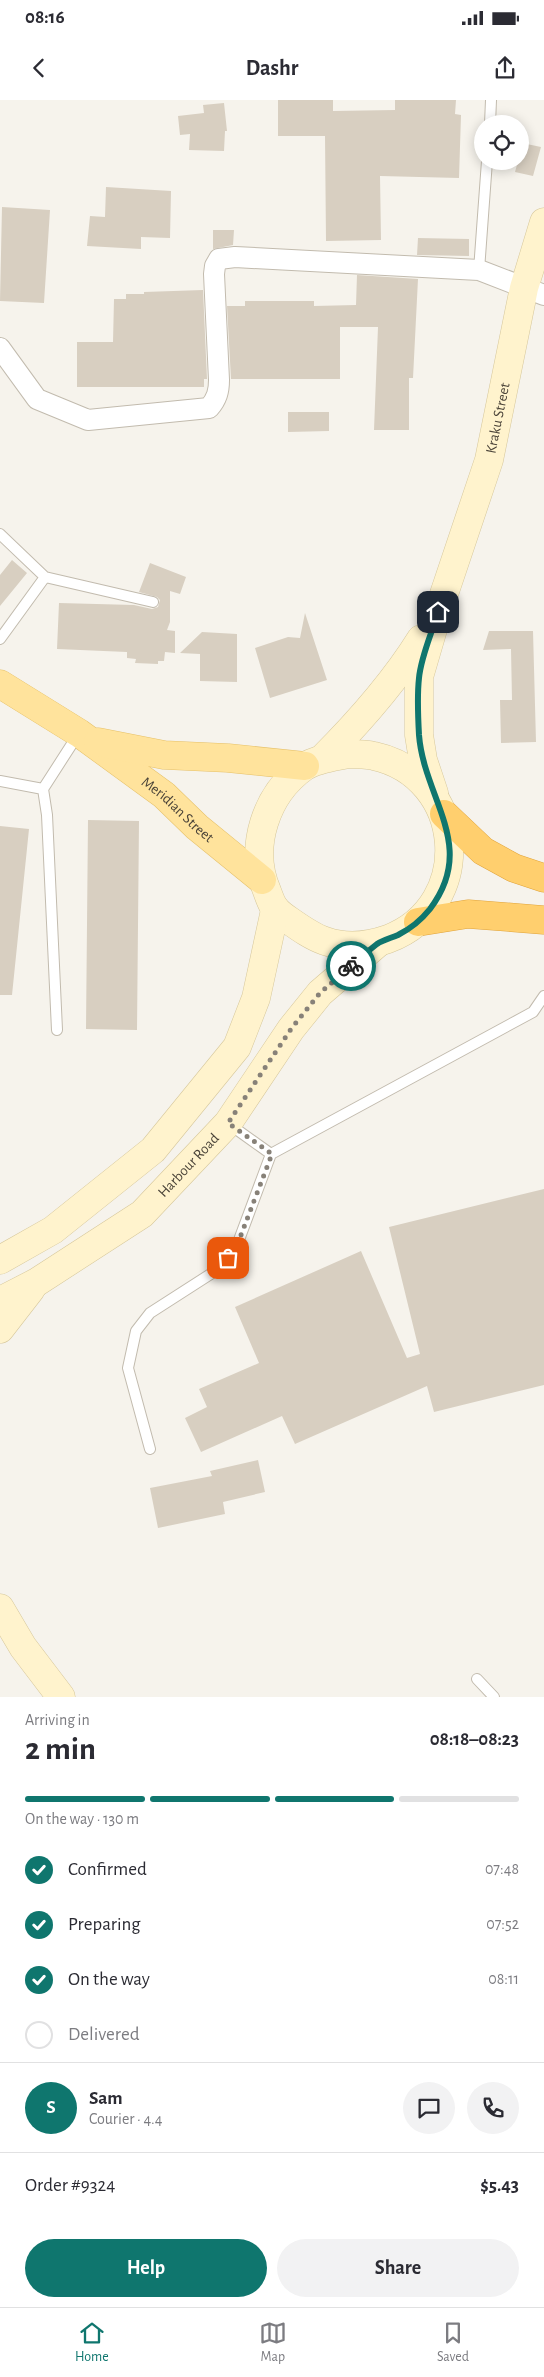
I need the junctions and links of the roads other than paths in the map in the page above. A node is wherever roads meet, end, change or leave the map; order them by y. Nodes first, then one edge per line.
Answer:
1 (491, 100) edge
2 (490, 115) edge
3 (486, 170) edge
4 (544, 222) edge
5 (479, 270) junction
6 (534, 291) edge
7 (0, 348) edge
8 (0, 534) edge
9 (45, 576) junction
10 (153, 602) dead end
11 (438, 612) junction
12 (0, 639) edge
13 (0, 684) edge
14 (85, 737) junction
15 (314, 763) junction
16 (0, 782) edge
17 (43, 789) junction
18 (440, 806) junction
19 (544, 878) edge
20 (262, 880) junction
21 (275, 910) junction
22 (418, 922) junction
23 (544, 924) edge
24 (378, 943) junction
25 (544, 996) edge
26 (58, 1030) dead end
27 (228, 1123) junction
28 (272, 1154) junction
29 (0, 1260) edge
30 (37, 1282) junction
31 (0, 1301) edge
32 (0, 1329) edge
33 (150, 1449) dead end
34 (0, 1608) edge
35 (0, 1635) edge
36 (477, 1679) dead end
37 (41, 1697) edge
38 (61, 1697) edge
39 (494, 1697) edge

1 - 2 lane
3 - 5 lane
4 - 6 main road, Kraku Street
5 - 6 street
5 - 7 street
6 - 11 main road, Kraku Street
8 - 9 lane
9 - 10 lane
9 - 12 lane
11 - 15 main road, Kraku Street
11 - 18 main road, Kraku Street
13 - 14 main road, Meridian Street
14 - 15 main road, Meridian Street
14 - 17 lane
14 - 20 main road, Meridian Street
15 - 18 main road
15 - 20 main road, Kraku Street
16 - 17 lane
17 - 26 lane
18 - 19 highway
18 - 22 main road, Kraku Street
20 - 21 main road
21 - 24 main road
21 - 29 main road
22 - 23 highway
22 - 24 main road, Kraku Street
24 - 27 main road, Harbour Road
25 - 28 lane
27 - 28 lane
27 - 30 main road, Harbour Road
28 - 33 lane
30 - 31 main road, Harbour Road
30 - 32 main road
34 - 38 main road
35 - 37 main road
36 - 39 lane

